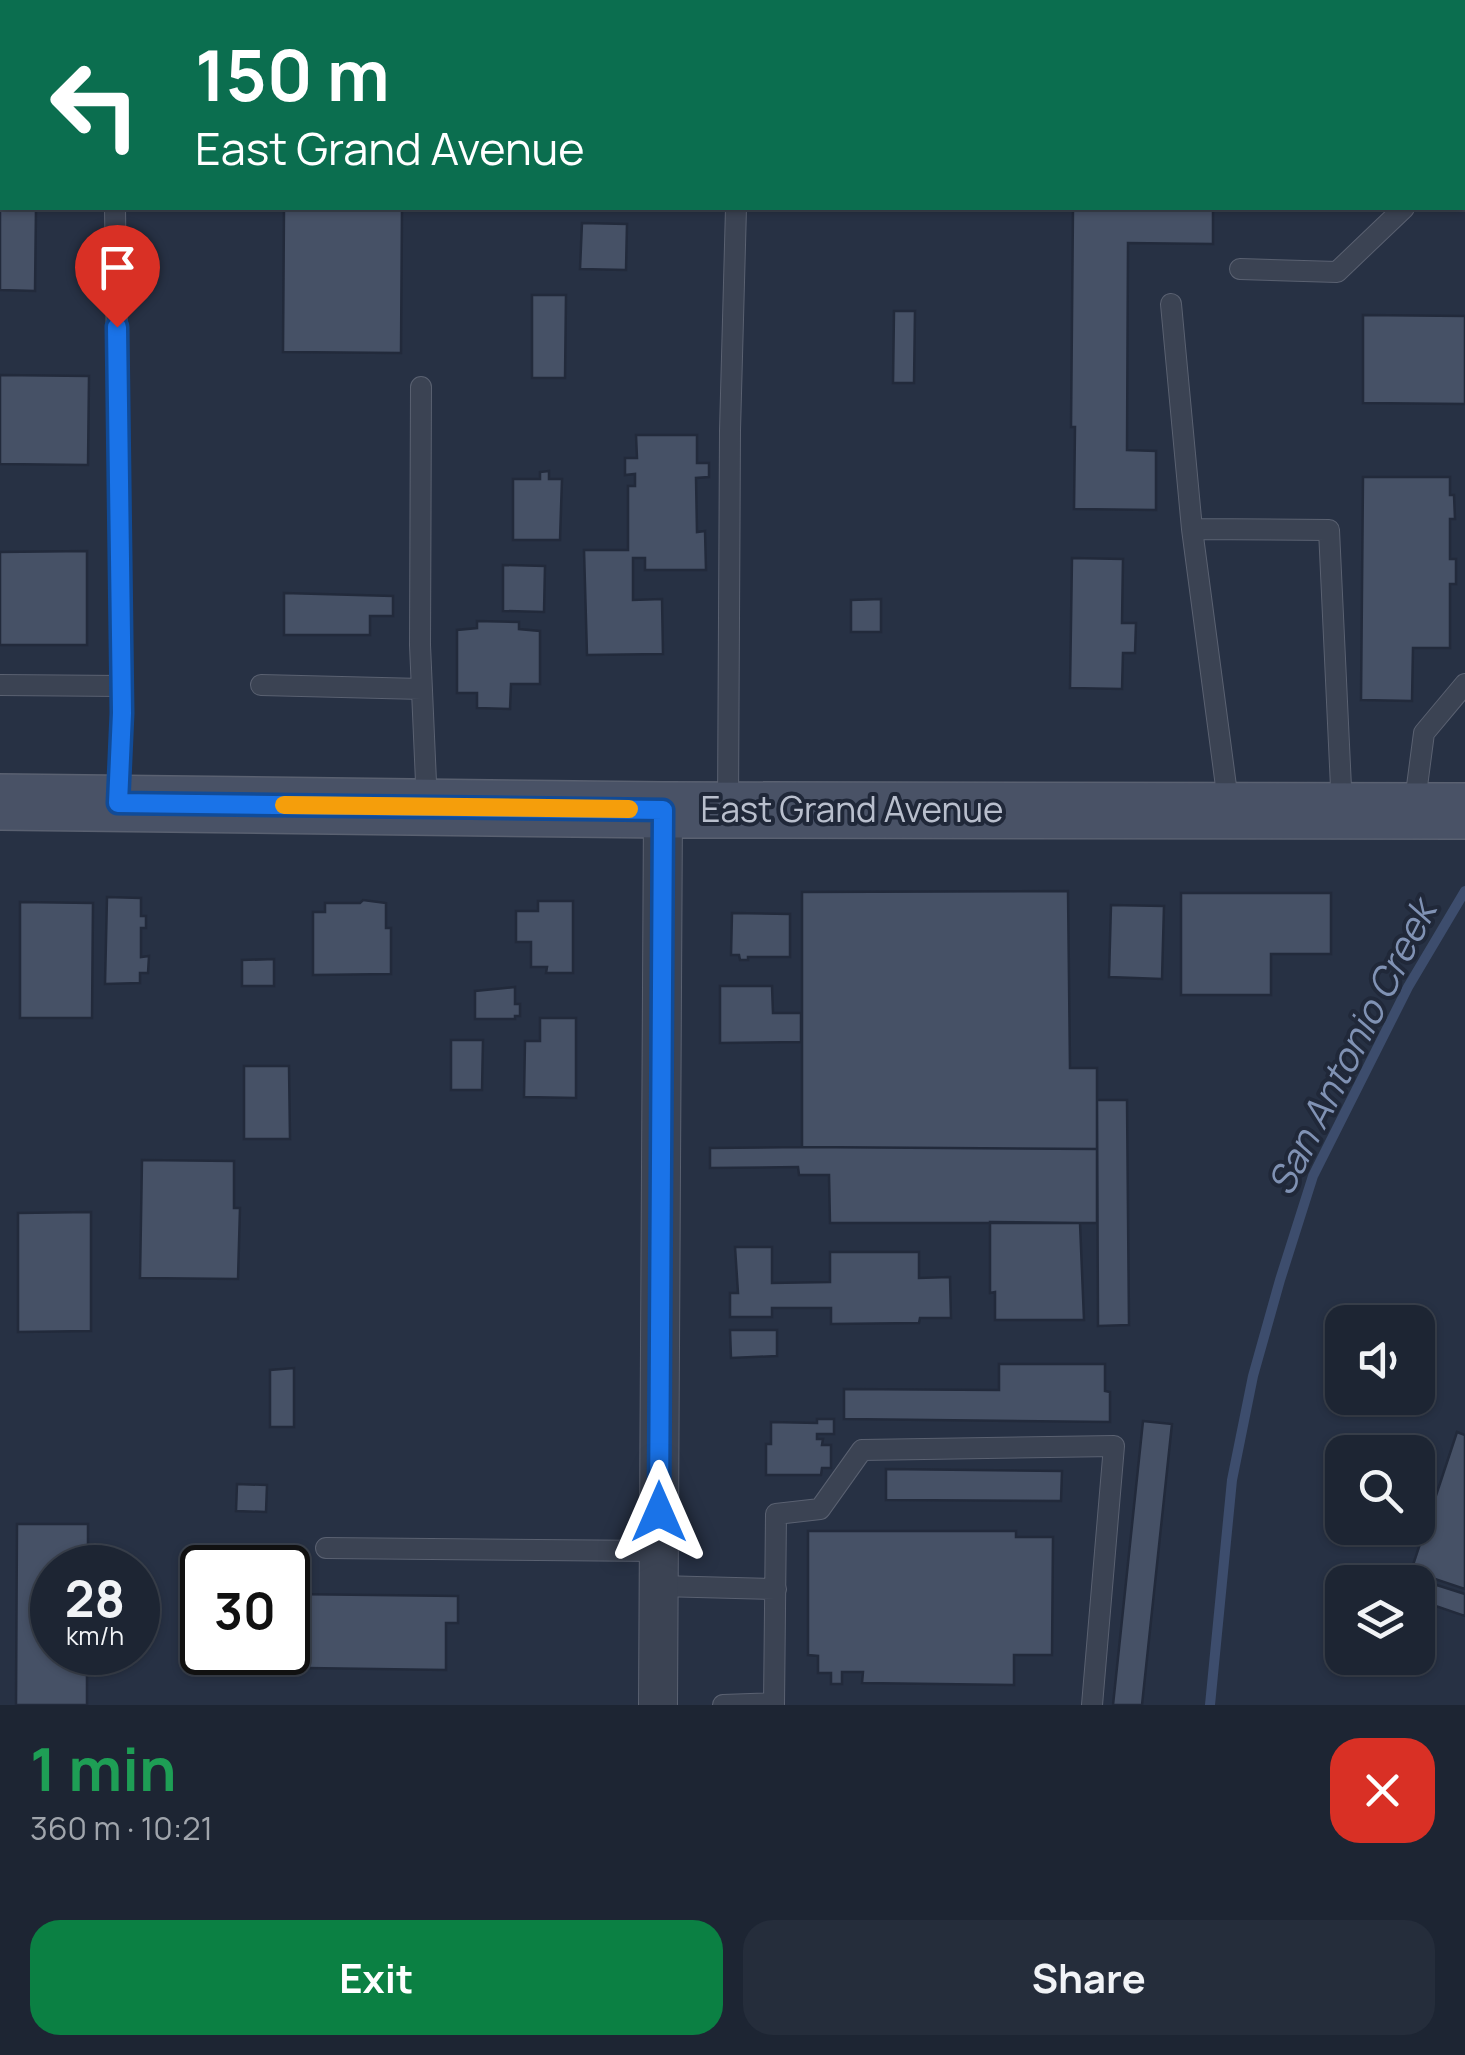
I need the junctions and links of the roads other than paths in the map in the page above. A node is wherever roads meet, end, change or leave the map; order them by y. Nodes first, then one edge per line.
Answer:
1 (115, 210) edge
2 (736, 210) edge
3 (1402, 210) edge
4 (1240, 269) dead end
5 (1171, 304) dead end
6 (421, 387) dead end
7 (1192, 528) junction
8 (1465, 684) edge
9 (0, 685) edge
10 (122, 686) junction
11 (261, 686) dead end
12 (422, 690) junction
13 (0, 802) edge
14 (118, 803) junction
15 (427, 807) junction
16 (728, 809) junction
17 (663, 810) junction
18 (1229, 811) junction
19 (1342, 811) junction
20 (1440, 811) edge
21 (326, 1548) dead end
22 (658, 1568) junction
23 (776, 1588) junction
24 (774, 1704) edge
25 (658, 1705) edge
26 (723, 1705) edge
27 (1092, 1705) edge

1 - 10 lane
2 - 16 lane
3 - 4 lane
5 - 7 lane
6 - 12 lane
7 - 18 lane
7 - 19 lane
8 - 20 lane
9 - 10 lane
10 - 14 lane
11 - 12 lane
12 - 15 lane
13 - 14 street, East Grand Avenue
14 - 15 street, East Grand Avenue
15 - 17 street, East Grand Avenue
16 - 17 street, East Grand Avenue
16 - 18 street, East Grand Avenue
17 - 22 street
18 - 19 street, East Grand Avenue
19 - 20 street, East Grand Avenue
21 - 22 lane
22 - 23 lane
22 - 25 street
23 - 24 lane
23 - 27 lane
24 - 26 lane

